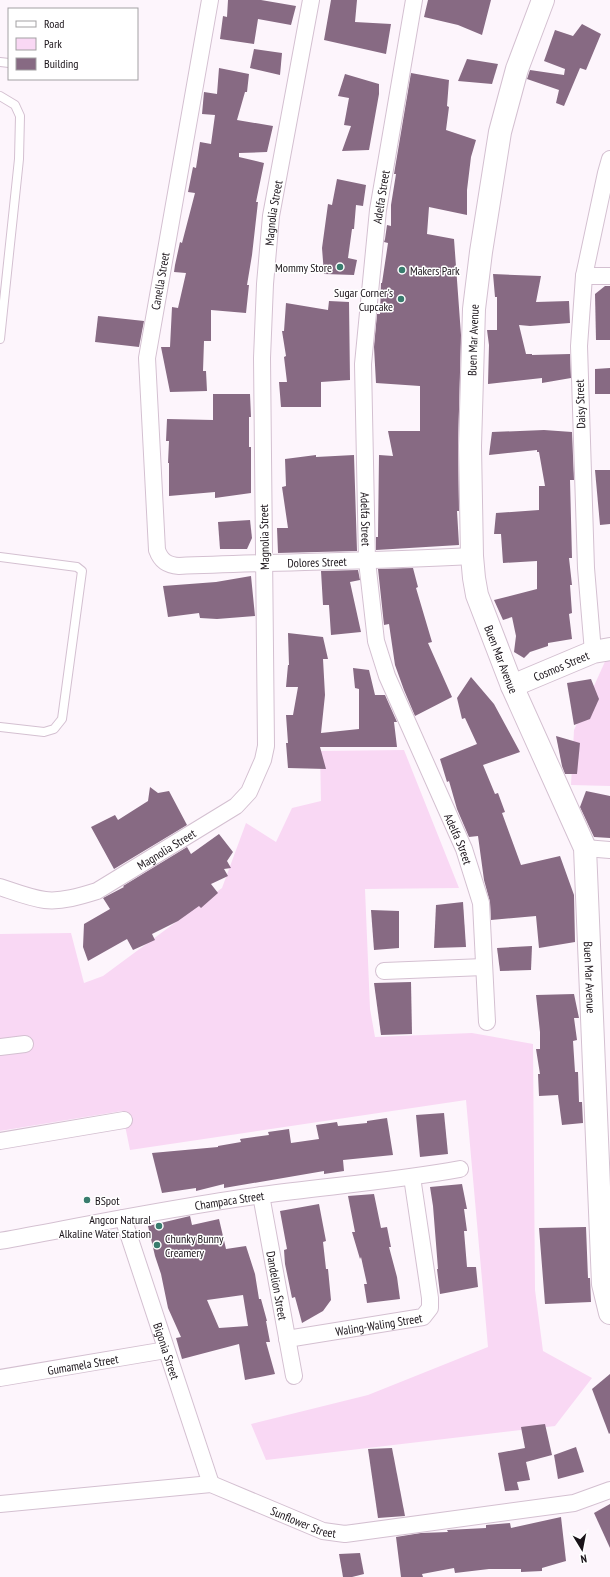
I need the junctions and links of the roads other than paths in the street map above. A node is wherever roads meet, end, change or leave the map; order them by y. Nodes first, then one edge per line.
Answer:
1 (210, 0) edge
2 (311, 0) edge
3 (414, 0) edge
4 (540, 1) edge
5 (0, 96) edge
6 (610, 159) edge
7 (584, 276) junction
8 (610, 276) edge
9 (1, 324) edge
10 (0, 339) edge
11 (472, 556) junction
12 (0, 557) edge
13 (367, 561) junction
14 (164, 562) joint
15 (265, 563) junction
16 (602, 650) edge
17 (512, 686) junction
18 (0, 727) edge
19 (585, 848) junction
20 (610, 850) edge
21 (0, 887) edge
22 (484, 967) junction
23 (384, 971) dead end
24 (487, 1022) dead end
25 (25, 1044) dead end
26 (0, 1047) edge
27 (124, 1120) dead end
28 (0, 1141) edge
29 (460, 1169) dead end
30 (412, 1177) junction
31 (261, 1195) junction
32 (123, 1218) junction
33 (0, 1241) edge
34 (610, 1313) edge
35 (287, 1339) junction
36 (166, 1350) junction
37 (294, 1376) dead end
38 (0, 1378) edge
39 (211, 1484) junction
40 (610, 1490) edge
41 (0, 1504) edge

1 - 14 street, Canella Street
2 - 15 street, Magnolia Street
3 - 13 street, Adelfa Street
4 - 11 street, Buen Mar Avenue
5 - 9 lane
6 - 7 street, Daisy Street
7 - 8 street
7 - 16 street, Daisy Street
9 - 10 lane
11 - 13 street, Dolores Street
11 - 17 street, Buen Mar Avenue
12 - 18 lane
13 - 15 street, Dolores Street
13 - 22 street, Adelfa Street
14 - 15 street, Dolores Street
15 - 21 street, Magnolia Street
16 - 17 street, Cosmos Street
17 - 19 street, Buen Mar Avenue
19 - 20 street
19 - 34 street, Buen Mar Avenue
22 - 23 street
22 - 24 street, Adelfa Street
25 - 26 street
27 - 28 street
29 - 30 street, Champaca Street
30 - 31 street, Champaca Street
30 - 35 street, Waling-Waling Street
31 - 32 street, Champaca Street
31 - 35 street, Dandelion Street
32 - 33 street, Champaca Street
32 - 36 street, Bigonia Street
35 - 37 street, Dandelion Street
36 - 38 street, Gumamela Street
36 - 39 street, Bigonia Street
39 - 40 street, Sunflower Street
39 - 41 street, Sunflower Street

